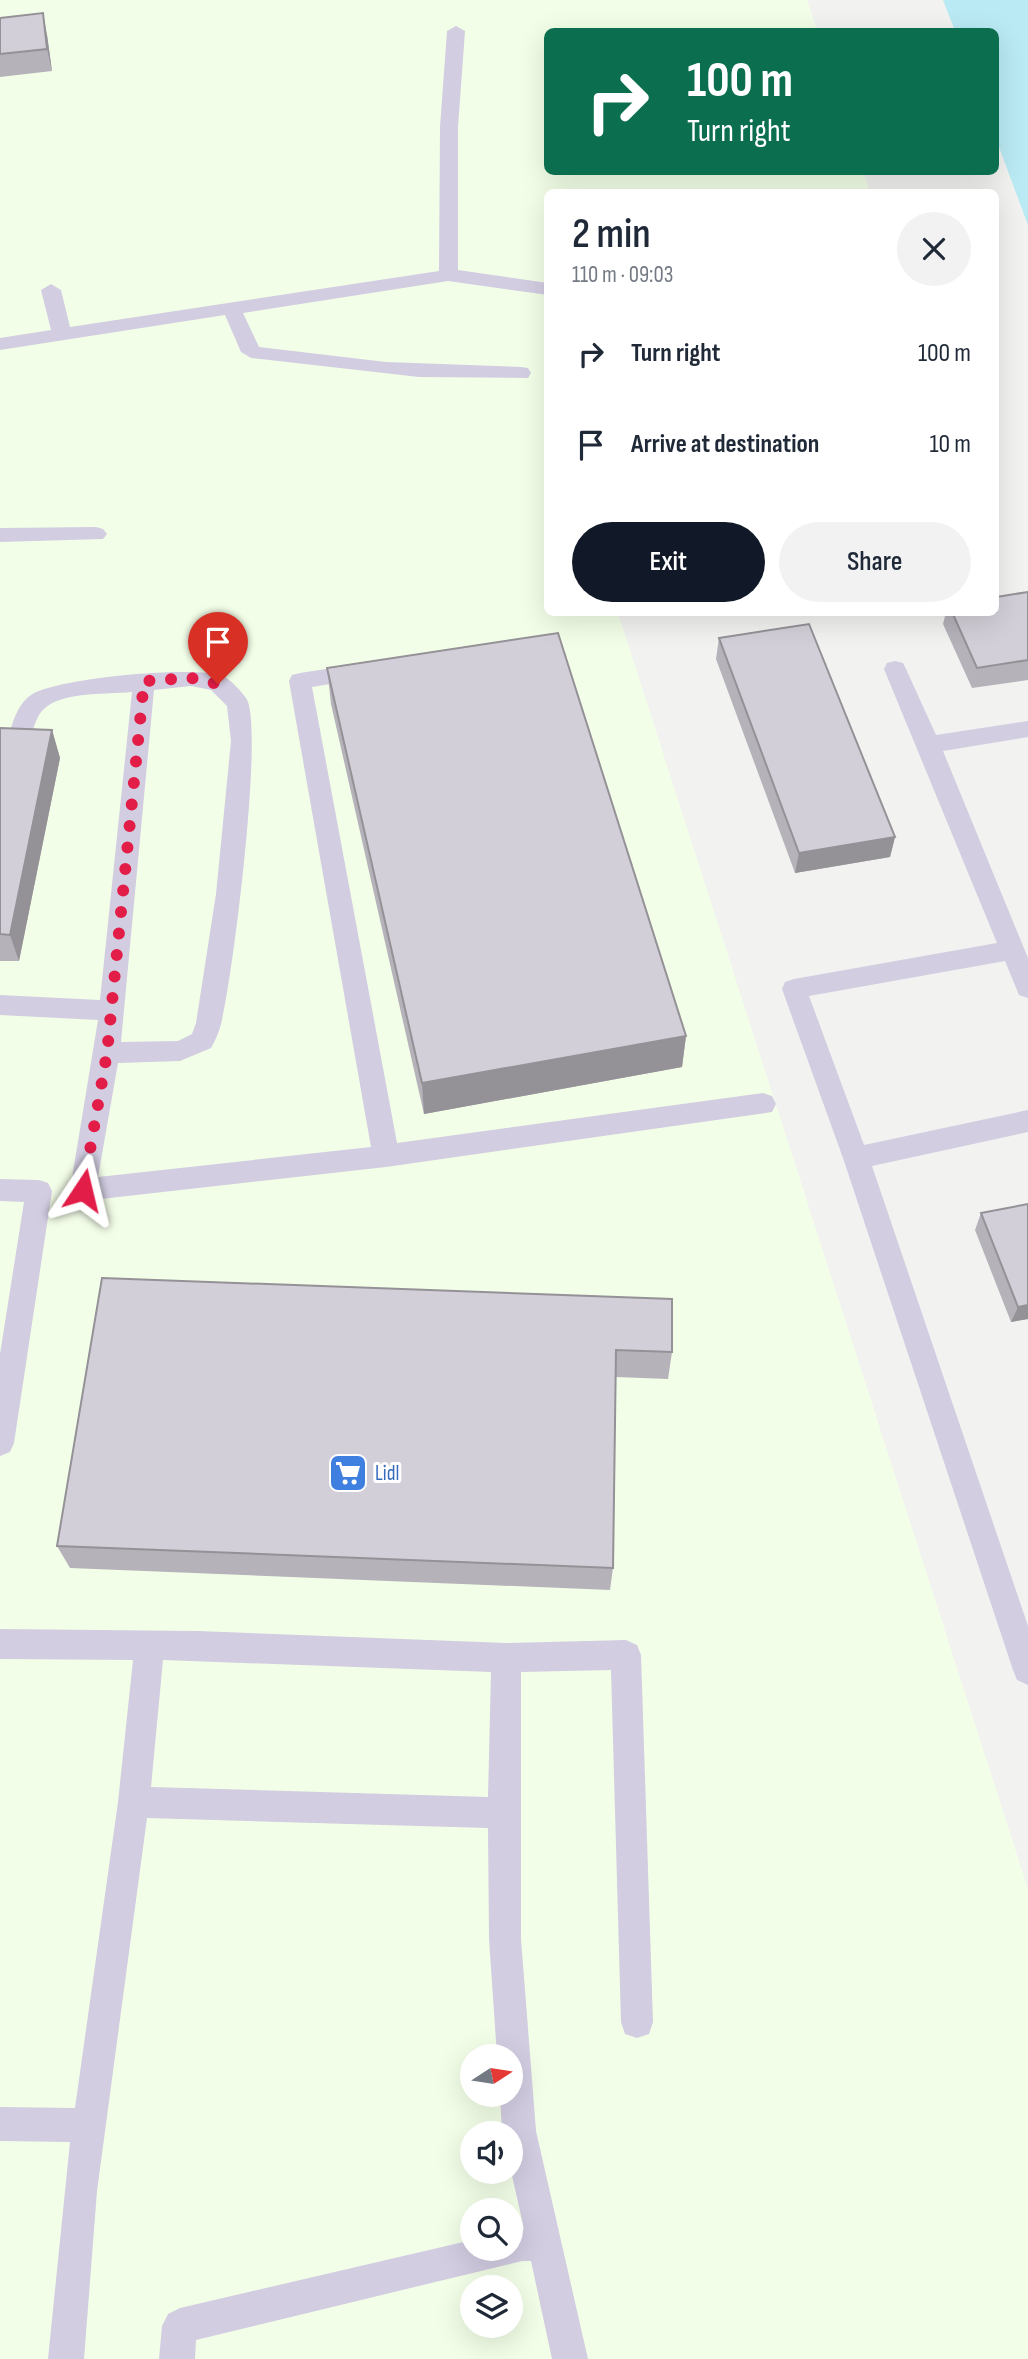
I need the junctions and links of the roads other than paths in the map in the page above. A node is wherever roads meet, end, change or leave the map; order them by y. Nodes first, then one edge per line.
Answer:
1 (456, 31) dead end
2 (448, 275) junction
3 (544, 288) edge
4 (51, 290) dead end
5 (232, 309) junction
6 (62, 335) junction
7 (0, 344) edge
8 (521, 373) dead end
9 (96, 534) dead end
10 (0, 535) edge
11 (392, 666) edge
12 (895, 668) dead end
13 (144, 681) junction
14 (1028, 729) edge
15 (929, 745) junction
16 (14, 757) edge
17 (1012, 950) junction
18 (1028, 988) edge
19 (0, 1005) edge
20 (110, 1011) junction
21 (107, 1053) junction
22 (763, 1104) dead end
23 (1028, 1122) edge
24 (386, 1156) junction
25 (856, 1158) junction
26 (0, 1190) edge
27 (8, 1350) edge
28 (0, 1443) edge
29 (0, 1644) edge
30 (149, 1646) junction
31 (506, 1658) junction
32 (1027, 1663) edge
33 (135, 1802) junction
34 (503, 1813) junction
35 (637, 2022) dead end
36 (0, 2124) edge
37 (89, 2125) junction
38 (520, 2198) edge
39 (523, 2251) edge
40 (460, 2260) edge
41 (66, 2359) edge
42 (177, 2359) edge
43 (570, 2359) edge

1 - 2 lane
2 - 3 lane
2 - 5 lane
4 - 6 lane
5 - 6 lane
5 - 8 lane
6 - 7 lane
9 - 10 lane
11 - 24 lane
12 - 15 lane
13 - 16 lane
13 - 20 lane
13 - 21 lane
14 - 15 lane
15 - 17 lane
17 - 18 lane
17 - 25 lane
19 - 20 lane
20 - 21 lane
21 - 24 lane
22 - 24 lane
23 - 25 lane
25 - 32 lane
26 - 27 lane
27 - 28 lane
29 - 30 lane
30 - 31 lane
30 - 33 lane
31 - 34 lane
31 - 35 lane
33 - 34 lane
33 - 37 lane
34 - 38 lane
36 - 37 lane
37 - 41 lane
39 - 43 lane
40 - 42 lane

